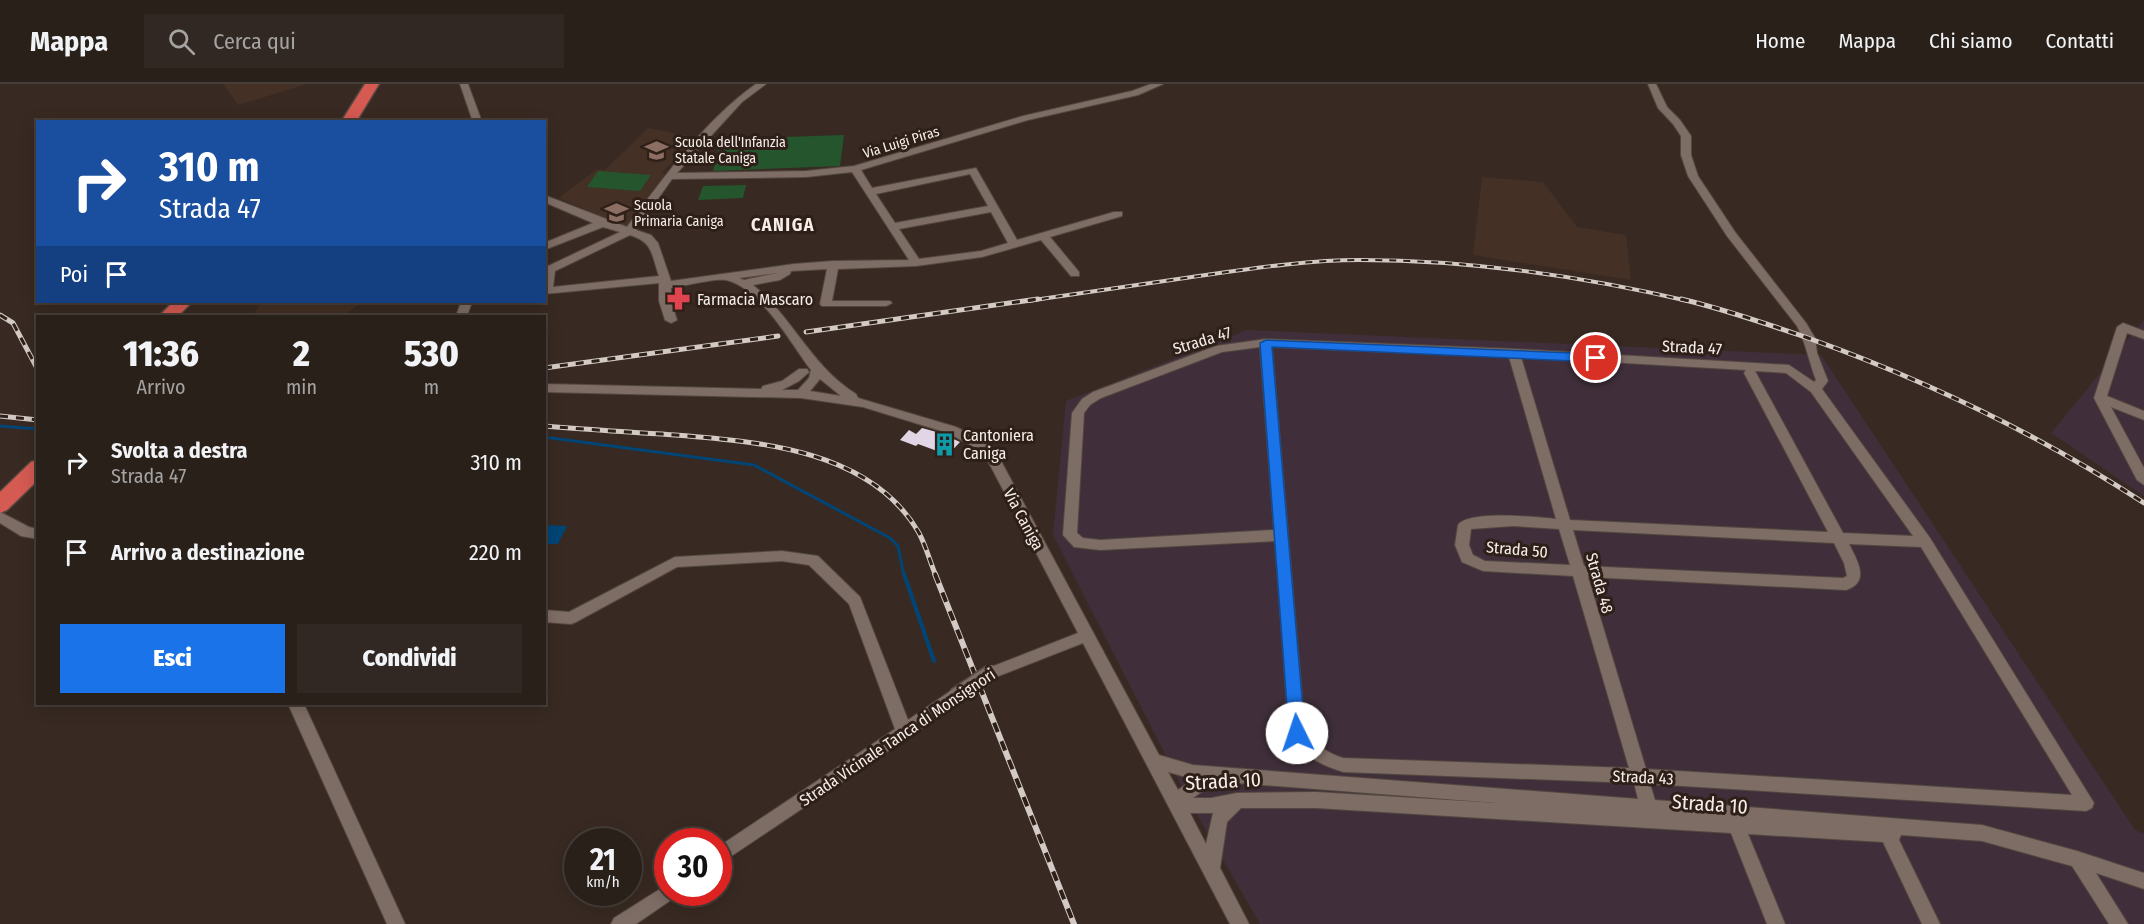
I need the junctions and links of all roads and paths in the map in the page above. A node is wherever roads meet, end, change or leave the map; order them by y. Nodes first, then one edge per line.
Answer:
1 (464, 84) edge
2 (762, 84) edge
3 (1159, 84) edge
4 (1652, 84) edge
5 (375, 87) edge
6 (350, 120) edge
7 (361, 120) edge
8 (477, 120) edge
9 (855, 169) junction
10 (669, 176) junction
11 (870, 192) junction
12 (546, 199) edge
13 (993, 208) junction
14 (1118, 214) dead end
15 (602, 223) junction
16 (892, 227) junction
17 (630, 231) junction
18 (1043, 236) junction
19 (1014, 245) junction
20 (546, 246) edge
21 (916, 263) junction
22 (833, 264) junction
23 (805, 266) junction
24 (764, 270) junction
25 (547, 271) edge
26 (1075, 274) dead end
27 (723, 275) junction
28 (776, 278) junction
29 (746, 284) junction
30 (665, 286) junction
31 (764, 298) junction
32 (182, 303) edge
33 (196, 303) edge
34 (886, 303) dead end
35 (169, 315) edge
36 (183, 315) edge
37 (671, 320) dead end
38 (2144, 335) edge
39 (1266, 343) junction
40 (1514, 354) junction
41 (808, 356) junction
42 (818, 369) junction
43 (802, 372) junction
44 (1750, 373) dead end
45 (546, 388) edge
46 (1815, 390) junction
47 (744, 393) junction
48 (801, 394) junction
49 (2100, 398) junction
50 (864, 403) junction
51 (2144, 416) edge
52 (36, 452) edge
53 (36, 469) edge
54 (2144, 480) edge
55 (0, 489) edge
56 (0, 505) edge
57 (0, 517) edge
58 (1565, 525) junction
59 (36, 534) edge
60 (1282, 535) junction
61 (1838, 538) junction
62 (1924, 542) junction
63 (1578, 571) junction
64 (546, 616) edge
65 (1086, 636) junction
66 (296, 705) edge
67 (904, 732) junction
68 (1152, 760) junction
69 (1215, 774) junction
70 (1639, 776) junction
71 (1237, 801) junction
72 (1177, 805) junction
73 (1651, 814) junction
74 (1737, 827) junction
75 (1888, 834) junction
76 (2030, 846) junction
77 (732, 848) edge
78 (2077, 859) junction
79 (1211, 869) junction
80 (2144, 881) edge
81 (654, 901) edge
82 (396, 924) edge
83 (620, 924) edge
84 (1240, 924) edge
85 (1776, 924) edge
86 (1931, 924) edge
87 (2119, 924) edge

1 - 8 street
2 - 10 street
3 - 9 street, Via Luigi Piras
4 - 46 street
5 - 6 highway
5 - 7 highway
9 - 10 street, Via Luigi Piras
9 - 11 street
10 - 17 street
11 - 13 street
11 - 16 street
12 - 15 street
13 - 16 street
13 - 19 street
14 - 18 street
15 - 17 street
15 - 20 street
16 - 21 street
17 - 25 street
17 - 30 street
18 - 19 street
18 - 26 street
19 - 21 street
21 - 22 street
22 - 23 street
22 - 34 street
23 - 24 street
23 - 28 street
24 - 27 street
24 - 29 street
25 - 30 street
27 - 29 street
27 - 30 street
28 - 29 street
28 - 31 street
29 - 30 street
29 - 31 street
30 - 37 street
31 - 41 street
32 - 35 highway
33 - 36 highway
38 - 49 street
39 - 40 street, Strada 47
39 - 60 street, Strada 43
39 - 60 street, Strada 47
40 - 46 street, Strada 47
40 - 58 street, Strada 48
41 - 42 street
41 - 43 street
42 - 48 street
42 - 50 street
43 - 47 street
43 - 48 street
44 - 61 street, Strada 50
45 - 47 street, Via Caniga
46 - 62 street, Strada 47
47 - 48 street, Via Caniga
48 - 50 street, Via Caniga
49 - 51 street
49 - 54 street
50 - 65 street, Via Caniga
52 - 55 highway
53 - 56 highway
57 - 59 street
58 - 61 street, Strada 50
58 - 63 street, Strada 48
58 - 63 street, Strada 50
60 - 70 street, Strada 43
61 - 62 street, Strada 50
61 - 63 street, Strada 50
62 - 70 street, Strada 43
63 - 70 street, Strada 48
64 - 67 street
65 - 67 street, Strada Vicinale Tanca di Monsignori, bridge
65 - 68 street, Via Caniga
66 - 82 street
67 - 77 street, Strada Vicinale Tanca di Monsignori
68 - 69 street
68 - 72 street, Via Caniga
69 - 72 street, Strada 10
69 - 73 street, Strada 10
70 - 73 street, Strada 48
71 - 72 street, Strada 10
71 - 73 street, Strada 10
71 - 79 street
72 - 79 street, Via Caniga
73 - 74 street, Strada 10
73 - 76 street, Strada 10
74 - 75 street, Strada 10
74 - 85 street
75 - 76 street, Strada 10
75 - 86 street
76 - 78 street, Strada 10
78 - 80 street, Strada 10
78 - 87 street
79 - 84 street, Via Caniga
81 - 83 street

